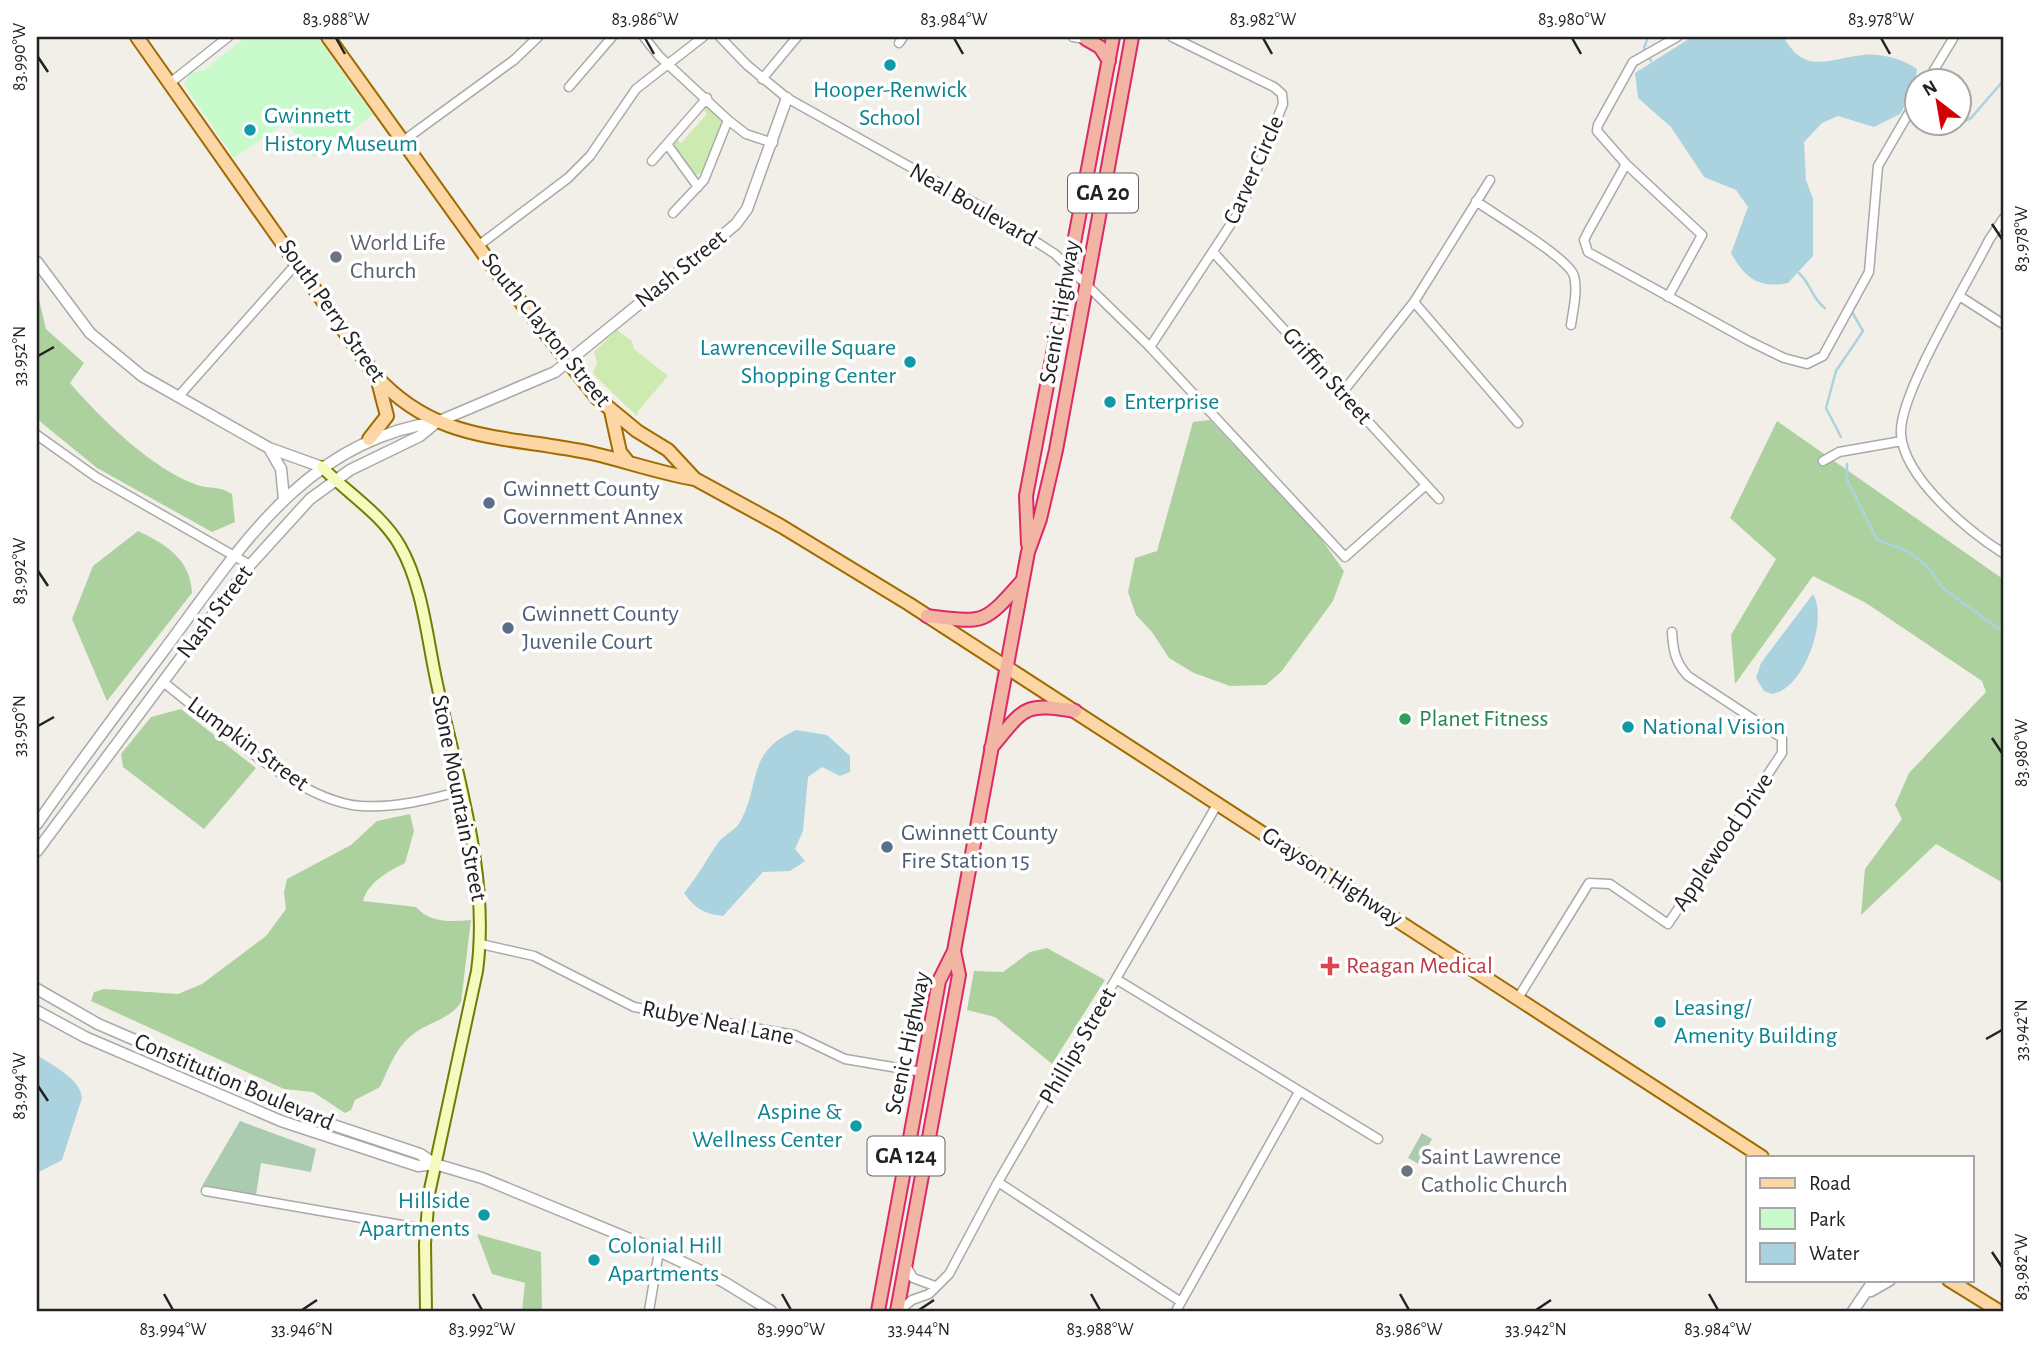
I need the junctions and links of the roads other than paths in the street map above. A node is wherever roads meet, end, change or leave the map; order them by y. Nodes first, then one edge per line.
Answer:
1 (136, 37) edge
2 (228, 37) edge
3 (328, 37) edge
4 (537, 37) edge
5 (611, 37) edge
6 (644, 37) edge
7 (703, 37) edge
8 (720, 37) edge
9 (797, 37) edge
10 (1073, 37) edge
11 (1113, 37) edge
12 (1132, 37) edge
13 (1172, 37) edge
14 (1677, 37) edge
15 (1954, 37) edge
16 (1090, 38) edge
17 (1108, 61) junction
18 (667, 63) junction
19 (1936, 66) edge
20 (762, 79) junction
21 (170, 83) junction
22 (569, 87) dead end
23 (707, 98) junction
24 (787, 98) junction
25 (729, 120) junction
26 (1904, 120) edge
27 (403, 141) junction
28 (773, 142) junction
29 (667, 144) junction
30 (652, 161) dead end
31 (1626, 164) junction
32 (1490, 180) dead end
33 (698, 187) junction
34 (1476, 201) junction
35 (673, 213) dead end
36 (2003, 219) edge
37 (478, 246) junction
38 (1214, 253) junction
39 (37, 262) edge
40 (297, 263) junction
41 (1070, 269) junction
42 (1087, 286) junction
43 (1668, 297) junction
44 (1961, 297) junction
45 (1414, 302) junction
46 (2003, 324) edge
47 (1571, 325) dead end
48 (1150, 347) junction
49 (567, 363) junction
50 (375, 375) junction
51 (1342, 393) junction
52 (177, 397) junction
53 (611, 411) junction
54 (437, 422) junction
55 (1518, 423) dead end
56 (37, 435) edge
57 (369, 439) junction
58 (1902, 441) junction
59 (269, 448) junction
60 (1823, 461) dead end
61 (629, 462) junction
62 (322, 467) junction
63 (695, 479) junction
64 (335, 480) junction
65 (1426, 485) junction
66 (284, 499) junction
67 (1439, 499) dead end
68 (1028, 552) junction
69 (2003, 553) edge
70 (234, 556) junction
71 (250, 565) junction
72 (1023, 581) junction
73 (927, 616) junction
74 (1672, 632) dead end
75 (1006, 667) junction
76 (163, 682) junction
77 (1075, 711) junction
78 (989, 751) junction
79 (461, 791) junction
80 (1218, 803) junction
81 (37, 824) edge
82 (37, 851) edge
83 (481, 944) junction
84 (954, 951) junction
85 (1116, 979) junction
86 (37, 989) edge
87 (1518, 998) junction
88 (37, 1011) edge
89 (922, 1073) junction
90 (940, 1076) junction
91 (1300, 1092) junction
92 (1378, 1139) dead end
93 (1760, 1156) edge
94 (435, 1164) junction
95 (998, 1182) junction
96 (206, 1191) dead end
97 (425, 1229) junction
98 (659, 1251) junction
99 (906, 1264) junction
100 (1873, 1282) edge
101 (1882, 1282) edge
102 (1950, 1282) edge
103 (935, 1286) junction
104 (1860, 1301) junction
105 (1181, 1302) junction
106 (426, 1311) edge
107 (649, 1311) edge
108 (771, 1311) edge
109 (878, 1311) edge
110 (898, 1311) edge
111 (1176, 1311) edge
112 (1853, 1311) edge
113 (1999, 1311) edge

1 - 21 main road, South Perry Street
2 - 21 street
3 - 27 main road, South Clayton Street
4 - 27 street
5 - 22 street
6 - 18 street
7 - 18 street
8 - 20 street, Neal Boulevard
9 - 20 street
10 - 16 street
11 - 17 highway, Scenic Highway / GA 20
12 - 42 highway, Scenic Highway / GA 20
13 - 38 street, Carver Circle
14 - 31 street
15 - 19 street
16 - 17 highway
17 - 41 highway, Scenic Highway / GA 20
18 - 23 street
18 - 37 street
20 - 24 street, Neal Boulevard
21 - 40 main road, South Perry Street
23 - 25 street
23 - 29 street
24 - 28 street, Nash Street
24 - 41 street, Neal Boulevard
25 - 28 street
25 - 33 street
26 - 43 street
27 - 37 main road, South Clayton Street
28 - 49 street, Nash Street
29 - 30 street
29 - 33 street
31 - 43 street
31 - 43 street
32 - 34 street
33 - 35 street
34 - 45 street
34 - 47 street
36 - 44 street
37 - 49 main road, South Clayton Street
38 - 48 street, Carver Circle
38 - 51 street, Griffin Street
39 - 52 street
40 - 50 main road, South Perry Street
40 - 52 street
41 - 42 street, Neal Boulevard
41 - 68 highway, Scenic Highway / GA 20
42 - 48 street, Neal Boulevard
42 - 68 highway, Scenic Highway / GA 20
44 - 46 street
44 - 58 street
45 - 51 street
45 - 55 street
48 - 65 street, Neal Boulevard
49 - 53 main road, South Clayton Street
49 - 54 street, Nash Street
50 - 54 main road, South Perry Street
50 - 57 main road
51 - 65 street, Griffin Street
52 - 59 street
53 - 61 main road
53 - 63 main road, South Clayton Street
54 - 57 street, Nash Street
54 - 61 main road, South Perry Street
54 - 64 street, Nash Street
56 - 70 street
57 - 62 street, Nash Street
58 - 60 street
58 - 69 street
59 - 62 street
59 - 66 street
61 - 63 main road, South Perry Street
62 - 64 main road, Stone Mountain Street
62 - 66 street, Nash Street
63 - 73 main road, South Clayton Street
64 - 71 street, Nash Street
64 - 79 main road, Stone Mountain Street
65 - 67 street, Griffin Street
66 - 70 street, Nash Street
68 - 72 highway, Scenic Highway / GA 20
70 - 71 street
70 - 81 street, Nash Street
71 - 76 street, Nash Street
72 - 73 highway
72 - 75 highway, Scenic Highway / GA 20
73 - 75 main road, South Clayton Street
74 - 87 street, Applewood Drive
75 - 77 main road, Grayson Highway
75 - 78 highway, Scenic Highway / GA 124
76 - 79 street, Lumpkin Street
76 - 82 street, Nash Street
77 - 78 highway
77 - 80 main road, Grayson Highway
78 - 84 highway, Scenic Highway / GA 124
79 - 83 main road, Stone Mountain Street
80 - 85 street, Phillips Street
80 - 87 main road, Grayson Highway
83 - 89 street, Rubye Neal Lane
83 - 94 main road, Stone Mountain Street
84 - 89 highway, Scenic Highway / GA 124
84 - 90 highway, Scenic Highway / GA 124
85 - 91 street
85 - 95 street, Phillips Street
86 - 94 street, Constitution Boulevard
87 - 93 main road, Grayson Highway
88 - 94 street, Constitution Boulevard
89 - 90 highway
89 - 109 highway, Scenic Highway / GA 124
90 - 99 highway, Scenic Highway / GA 124
91 - 92 street
91 - 105 street
94 - 97 main road, Stone Mountain Street
94 - 98 street, Constitution Boulevard
95 - 103 street, Phillips Street
95 - 105 street
96 - 97 street
97 - 106 main road, Stone Mountain Street
98 - 107 street
98 - 108 street, Constitution Boulevard
99 - 103 street
99 - 110 highway, Scenic Highway / GA 124
100 - 104 street
101 - 104 street
102 - 113 main road
103 - 110 street, Phillips Street
104 - 112 street
105 - 111 street

